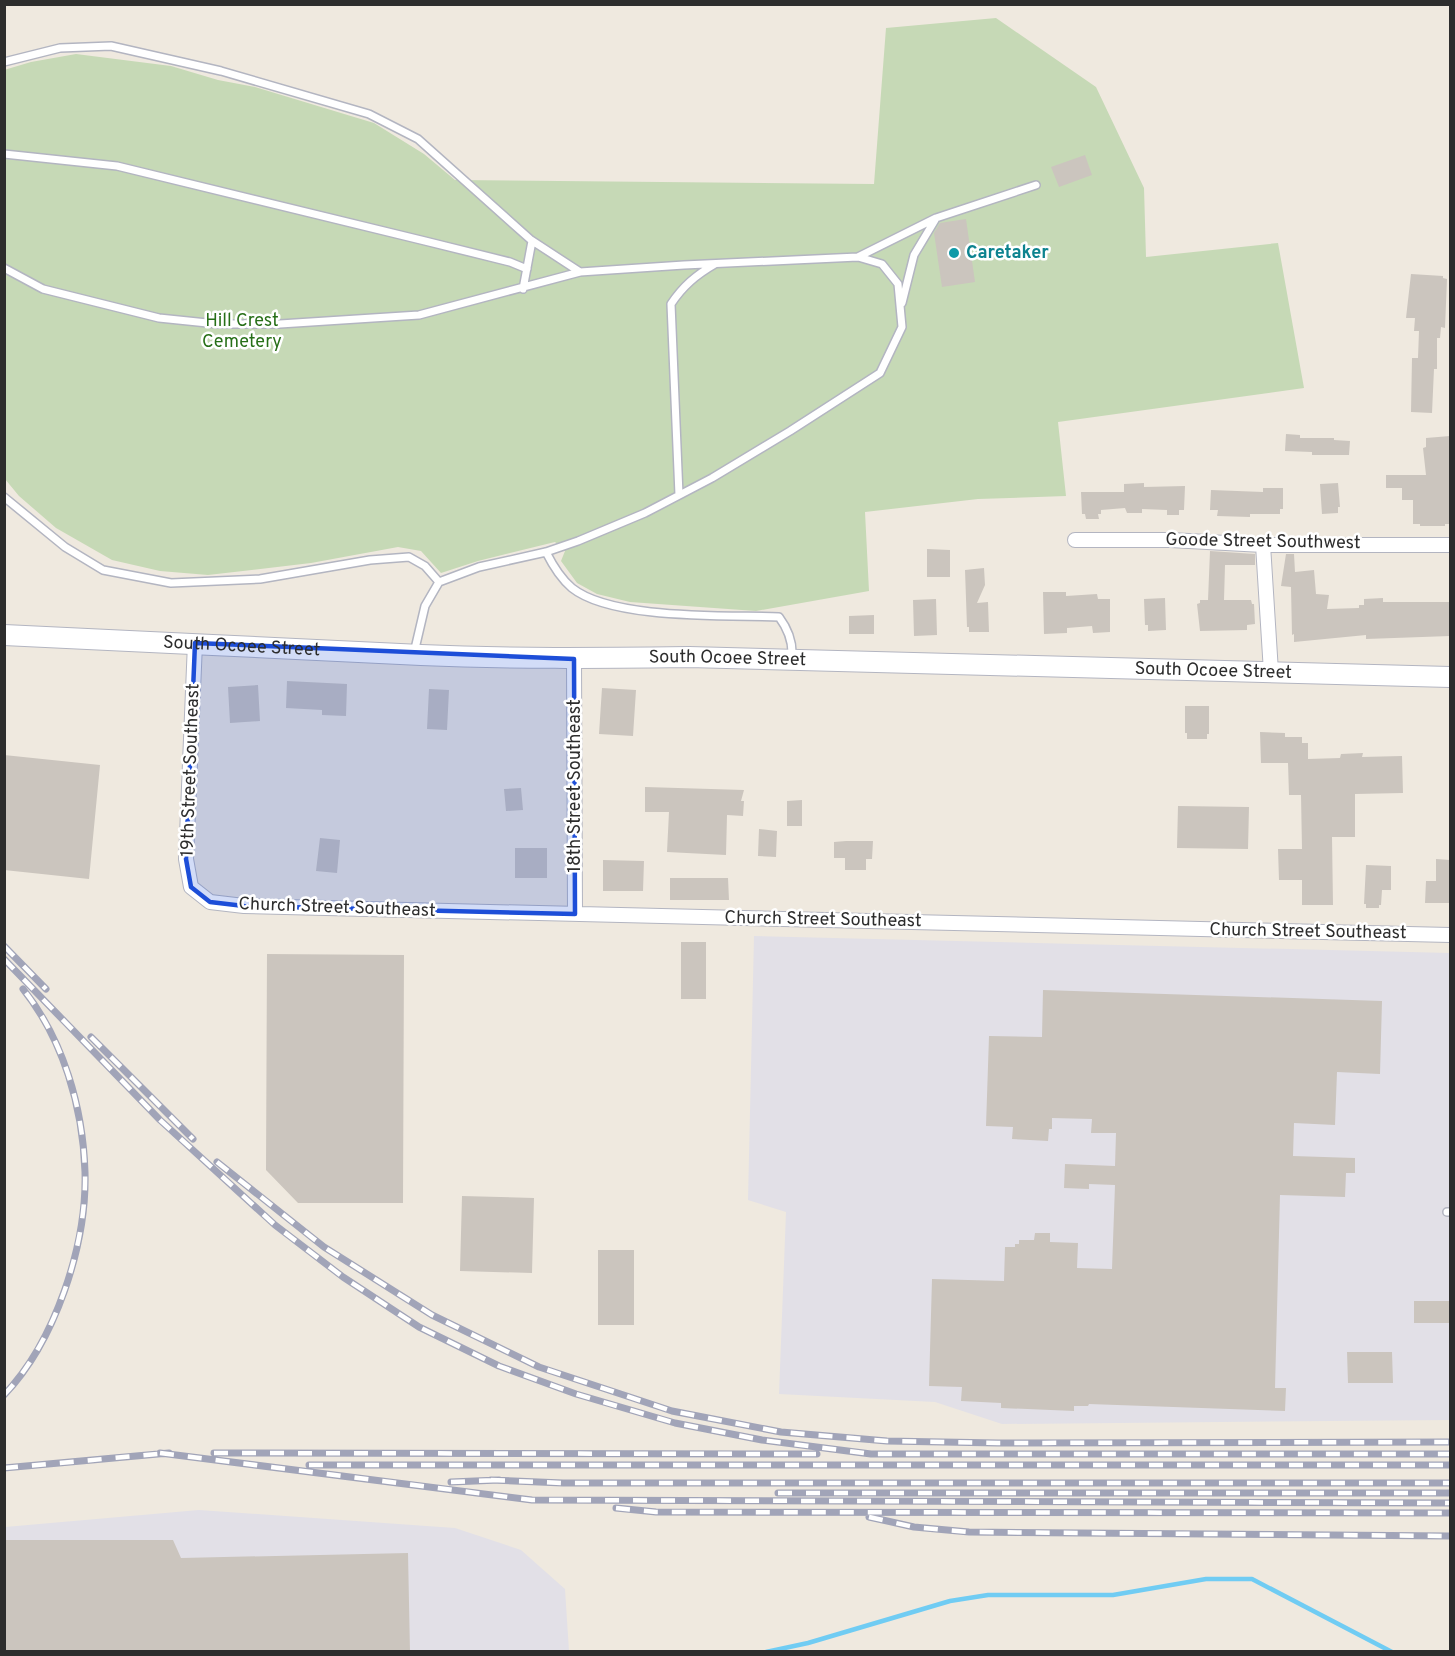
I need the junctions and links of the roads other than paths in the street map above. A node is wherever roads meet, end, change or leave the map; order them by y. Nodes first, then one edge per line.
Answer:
1 (4, 62) edge
2 (4, 154) edge
3 (1036, 184) dead end
4 (936, 218) junction
5 (532, 241) junction
6 (858, 257) junction
7 (718, 263) junction
8 (4, 268) edge
9 (527, 269) junction
10 (580, 272) junction
11 (523, 289) junction
12 (900, 308) junction
13 (679, 495) junction
14 (4, 496) edge
15 (1075, 540) dead end
16 (1450, 544) edge
17 (1263, 545) junction
18 (546, 552) junction
19 (439, 582) junction
20 (4, 635) edge
21 (195, 643) junction
22 (414, 655) junction
23 (574, 658) junction
24 (792, 660) junction
25 (1271, 672) junction
26 (1450, 677) edge
27 (198, 893) joint
28 (575, 914) junction
29 (1450, 935) edge

1 - 5 lane
2 - 9 lane
3 - 4 lane
4 - 6 lane
4 - 12 lane
5 - 9 lane
5 - 10 lane
6 - 7 lane
6 - 12 lane
7 - 10 lane
7 - 13 lane
8 - 11 lane
9 - 11 lane
10 - 11 lane
12 - 13 lane
13 - 18 lane
14 - 19 lane
15 - 17 street, Goode Street Southwest
16 - 17 street, Goode Street Southwest
17 - 25 street
18 - 19 lane
18 - 24 lane
19 - 22 lane
20 - 21 street, South Ocoee Street
21 - 22 street, South Ocoee Street
21 - 27 street, 19th Street Southeast
22 - 23 street, South Ocoee Street
23 - 24 street, South Ocoee Street
23 - 28 street, 18th Street Southeast
24 - 25 street, South Ocoee Street
25 - 26 street, South Ocoee Street
27 - 28 street, Church Street Southeast
28 - 29 street, Church Street Southeast

